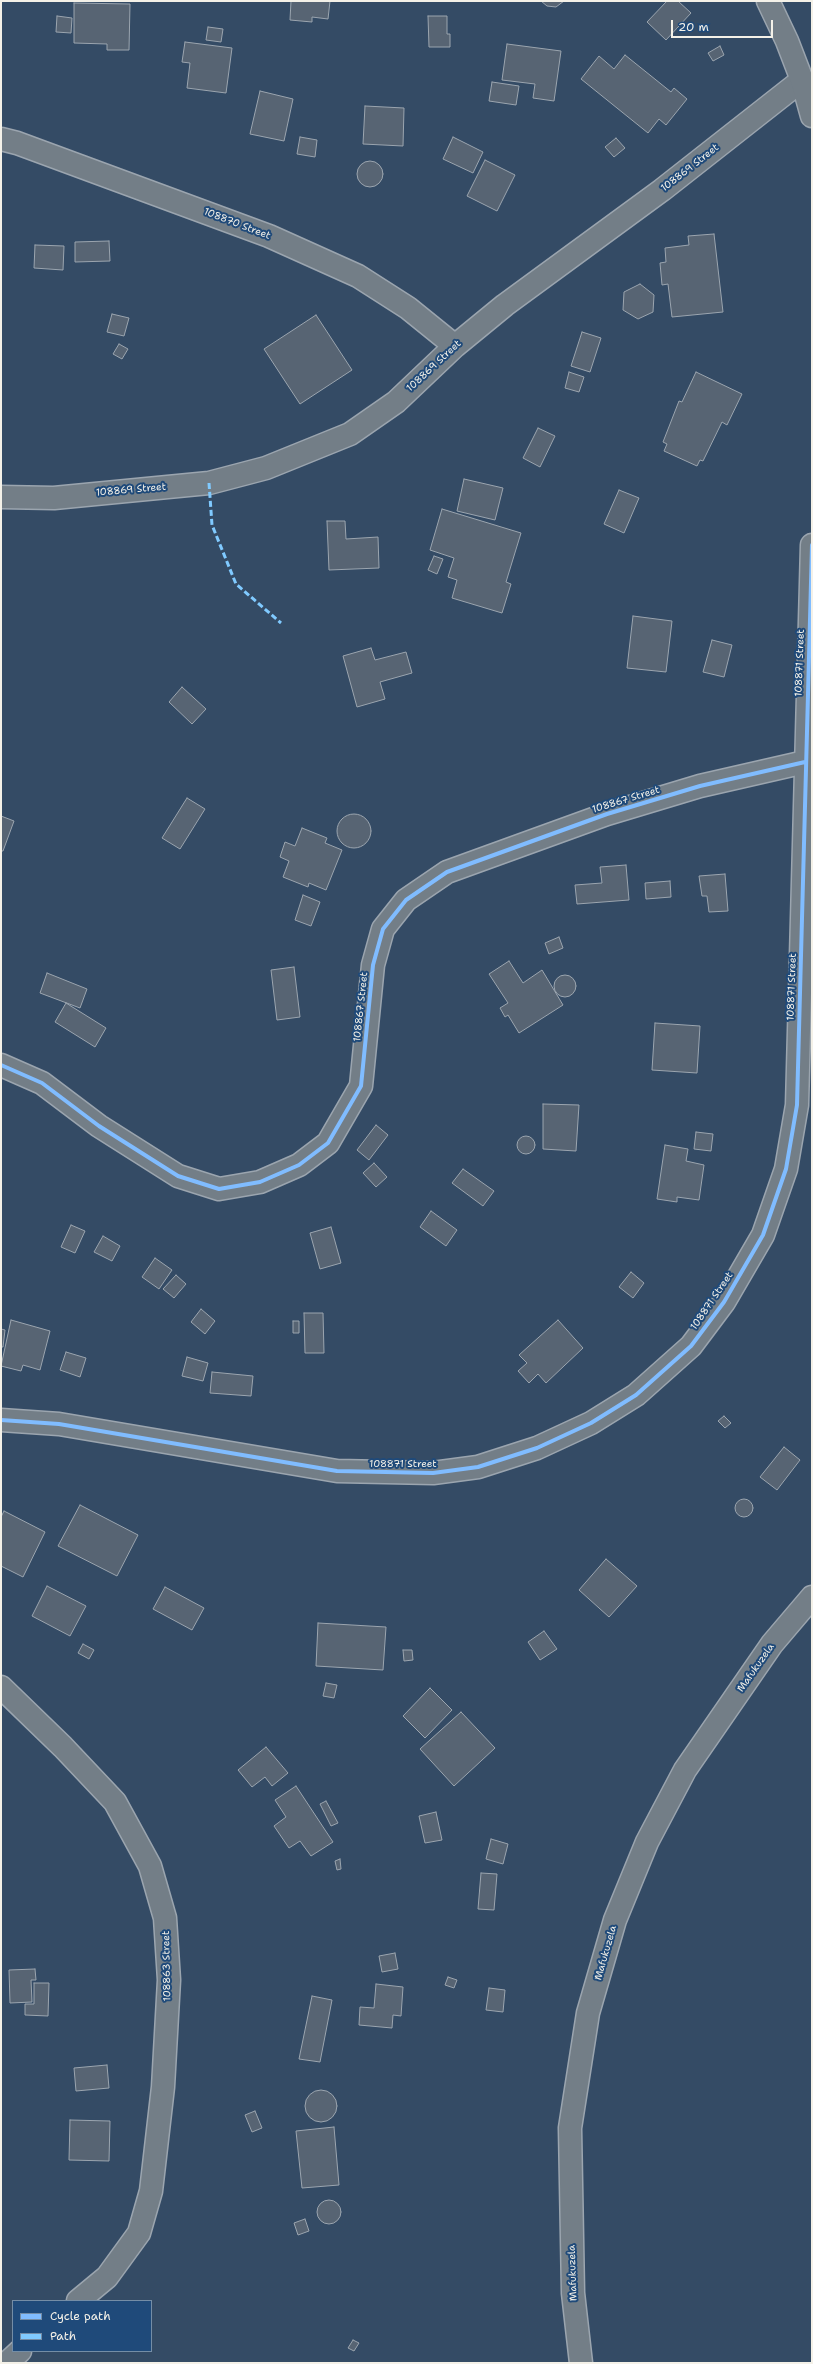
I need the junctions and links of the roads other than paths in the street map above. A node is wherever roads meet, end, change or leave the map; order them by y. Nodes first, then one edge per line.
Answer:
1 (768, 1) edge
2 (802, 80) junction
3 (812, 116) edge
4 (1, 139) edge
5 (455, 346) junction
6 (1, 497) edge
7 (812, 545) edge
8 (805, 762) junction
9 (1, 1065) edge
10 (1, 1420) edge
11 (812, 1597) edge
12 (1, 1687) edge
13 (79, 2300) edge
14 (19, 2352) edge
15 (7, 2363) edge
16 (581, 2363) edge

1 - 2 street
2 - 3 street
2 - 5 street, 108869 Street
4 - 5 street, 108870 Street
5 - 6 street, 108869 Street
7 - 8 street, 108871 Street
8 - 9 street, 108867 Street
8 - 10 street, 108871 Street
11 - 16 street, Mafukuzela
12 - 13 street, 108863 Street
14 - 15 street

